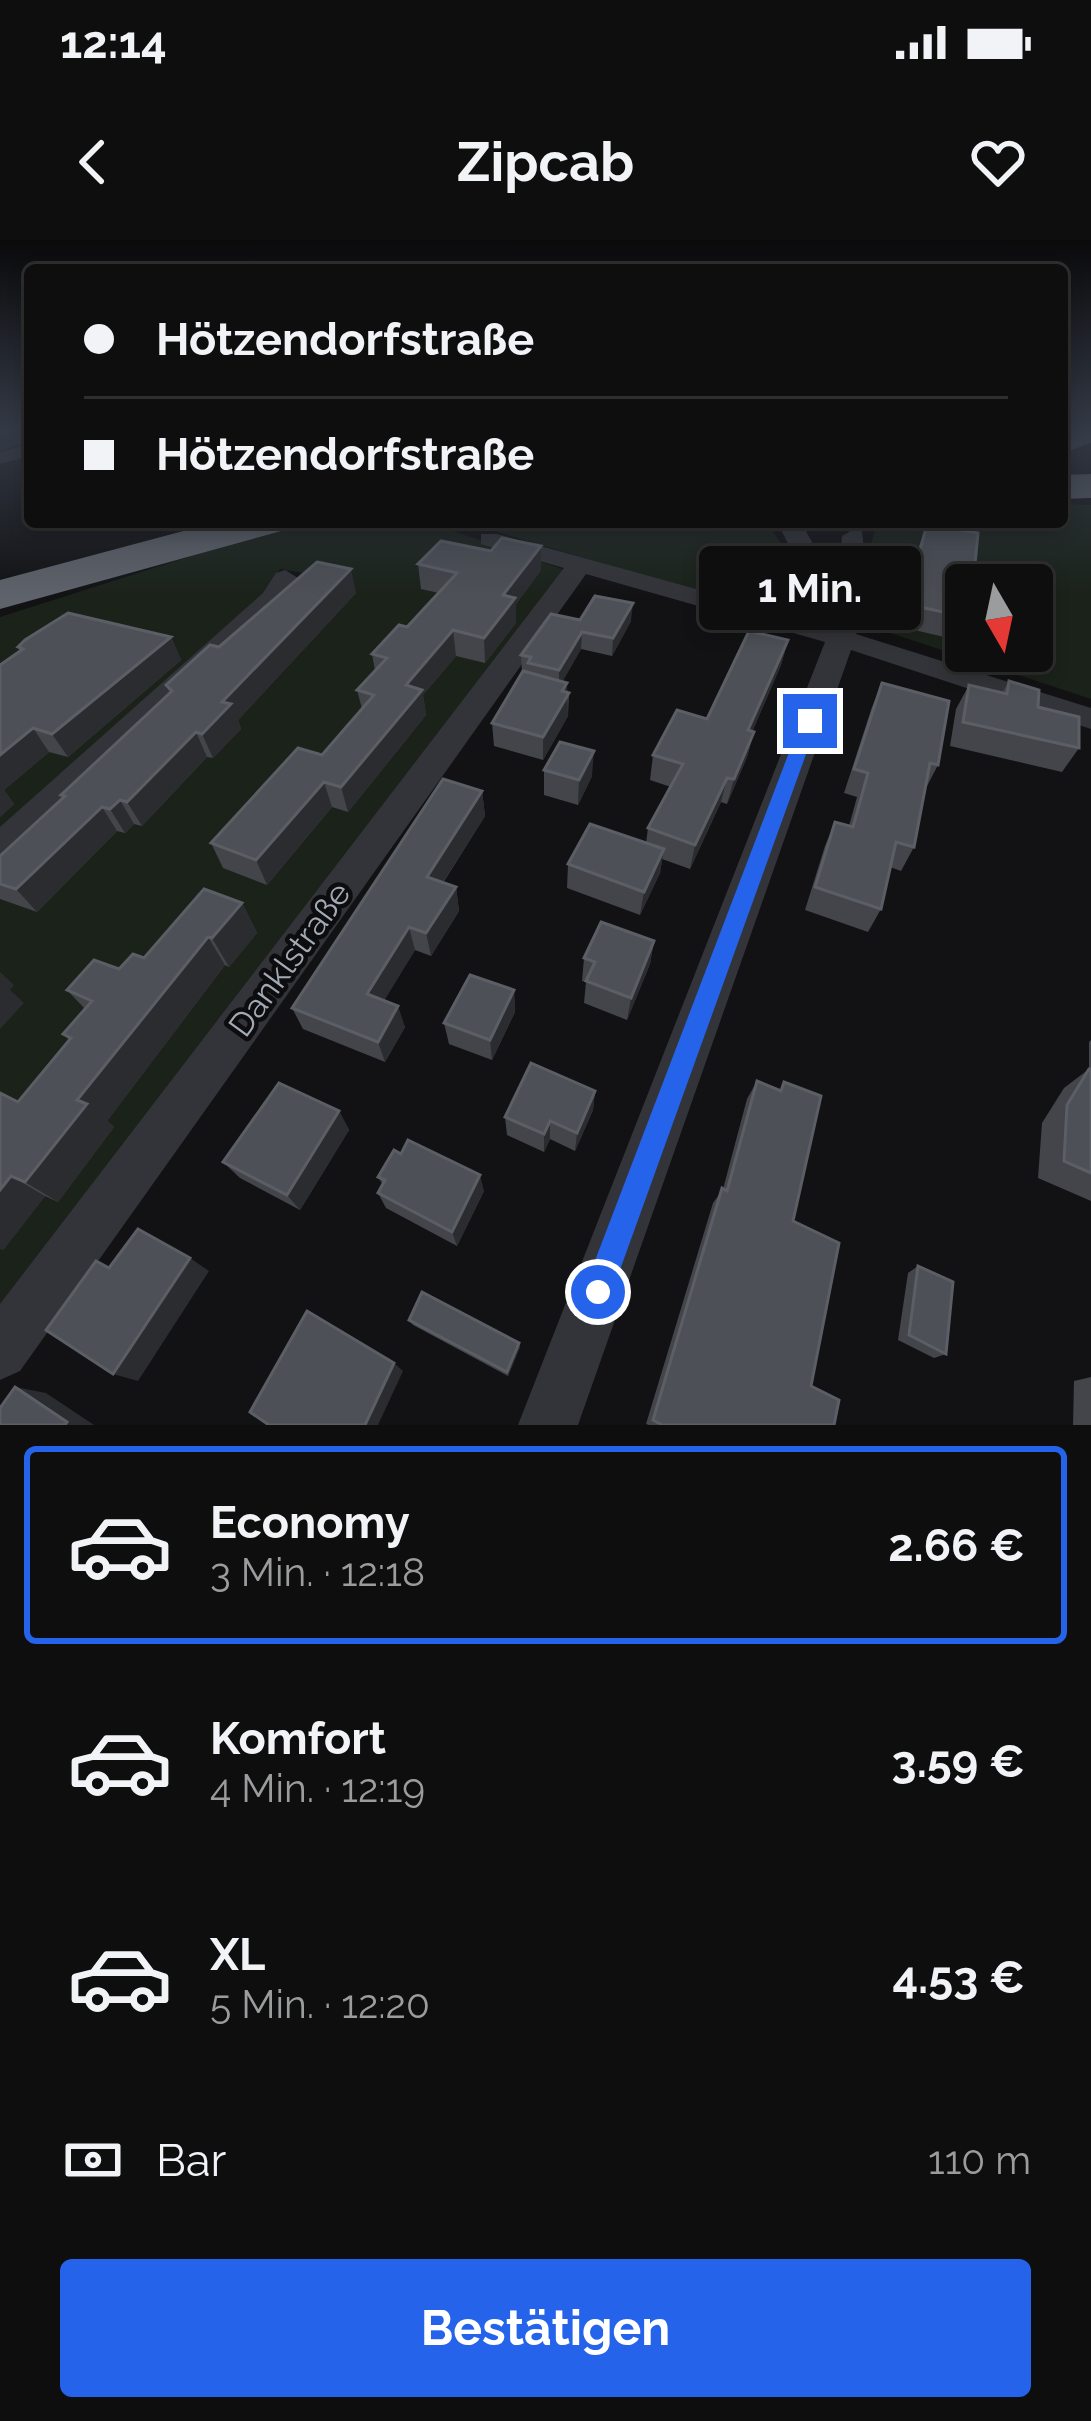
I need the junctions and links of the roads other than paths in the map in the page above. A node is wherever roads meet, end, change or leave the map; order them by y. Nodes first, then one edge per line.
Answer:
1 (104, 528) edge
2 (200, 528) edge
3 (244, 528) edge
4 (792, 528) edge
5 (854, 536) dead end
6 (489, 539) dead end
7 (0, 560) edge
8 (578, 568) junction
9 (285, 578) dead end
10 (0, 593) edge
11 (841, 638) junction
12 (1091, 719) edge
13 (0, 849) edge
14 (0, 1351) edge
15 (548, 1425) edge

1 - 7 highway
2 - 10 highway
3 - 10 highway
4 - 11 street
5 - 11 street
6 - 8 street
8 - 11 street
8 - 14 street, Danklstraße
9 - 13 street
11 - 12 street
11 - 15 street

